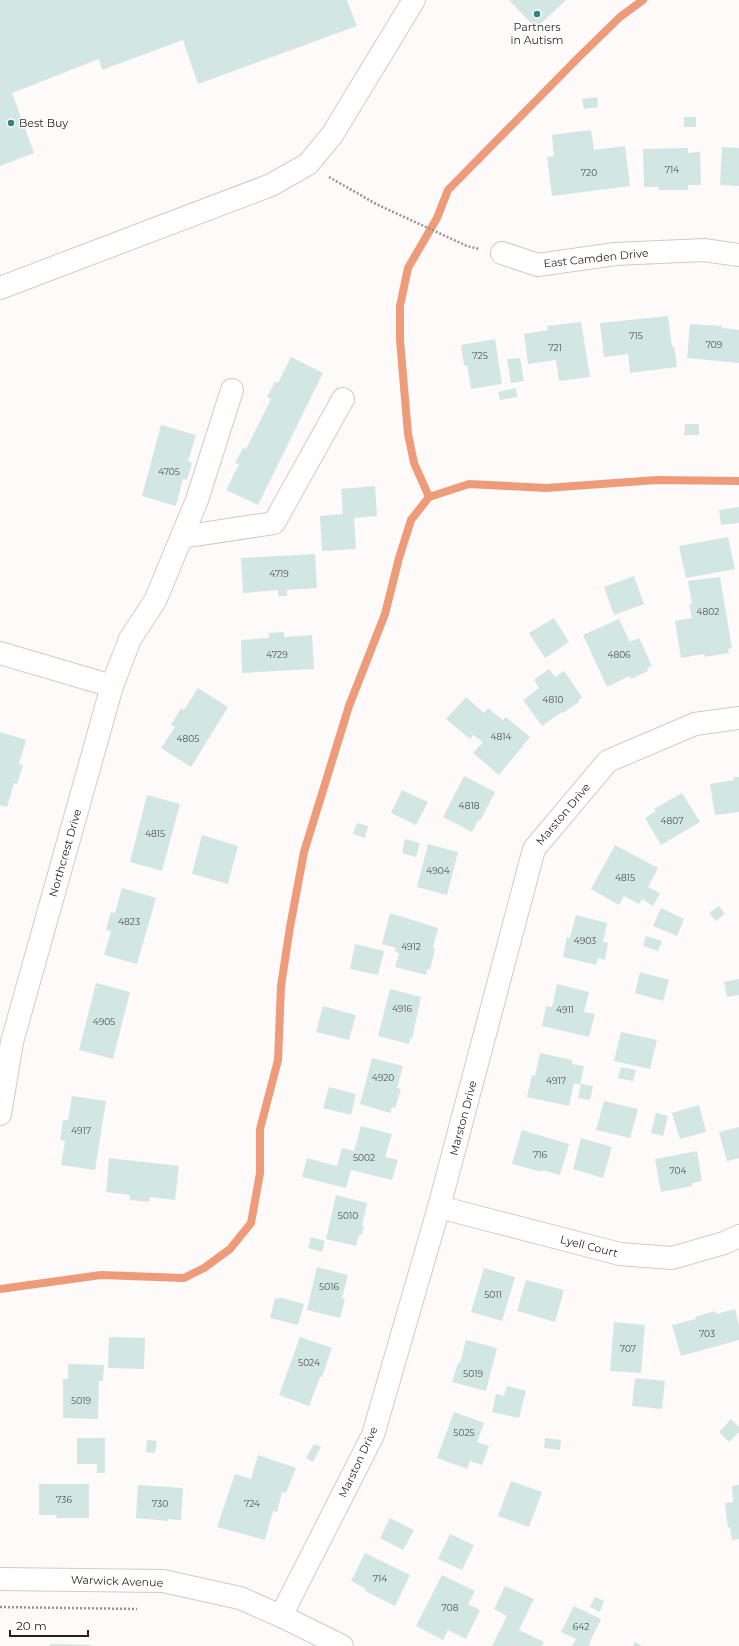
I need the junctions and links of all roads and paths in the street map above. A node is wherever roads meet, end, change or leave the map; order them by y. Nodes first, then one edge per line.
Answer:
1 (414, 0) edge
2 (308, 164) junction
3 (502, 253) joint
4 (739, 255) edge
5 (0, 288) edge
6 (232, 390) dead end
7 (343, 399) dead end
8 (182, 537) junction
9 (0, 653) edge
10 (112, 686) junction
11 (739, 718) edge
12 (0, 1114) edge
13 (439, 1207) junction
14 (739, 1236) edge
15 (0, 1579) edge
16 (0, 1607) edge
17 (137, 1609) dead end
18 (281, 1616) junction
19 (342, 1646) edge

1 - 2 street
2 - 3 path
2 - 5 street
3 - 4 street, East Camden Drive
6 - 8 street, Northcrest Drive
7 - 8 street
8 - 10 street, Northcrest Drive
9 - 10 street
10 - 12 street, Northcrest Drive
11 - 13 street, Marston Drive
13 - 14 street, Lyell Court
13 - 18 street, Marston Drive
15 - 18 street, Warwick Avenue
16 - 17 path
18 - 19 street, Warwick Avenue

